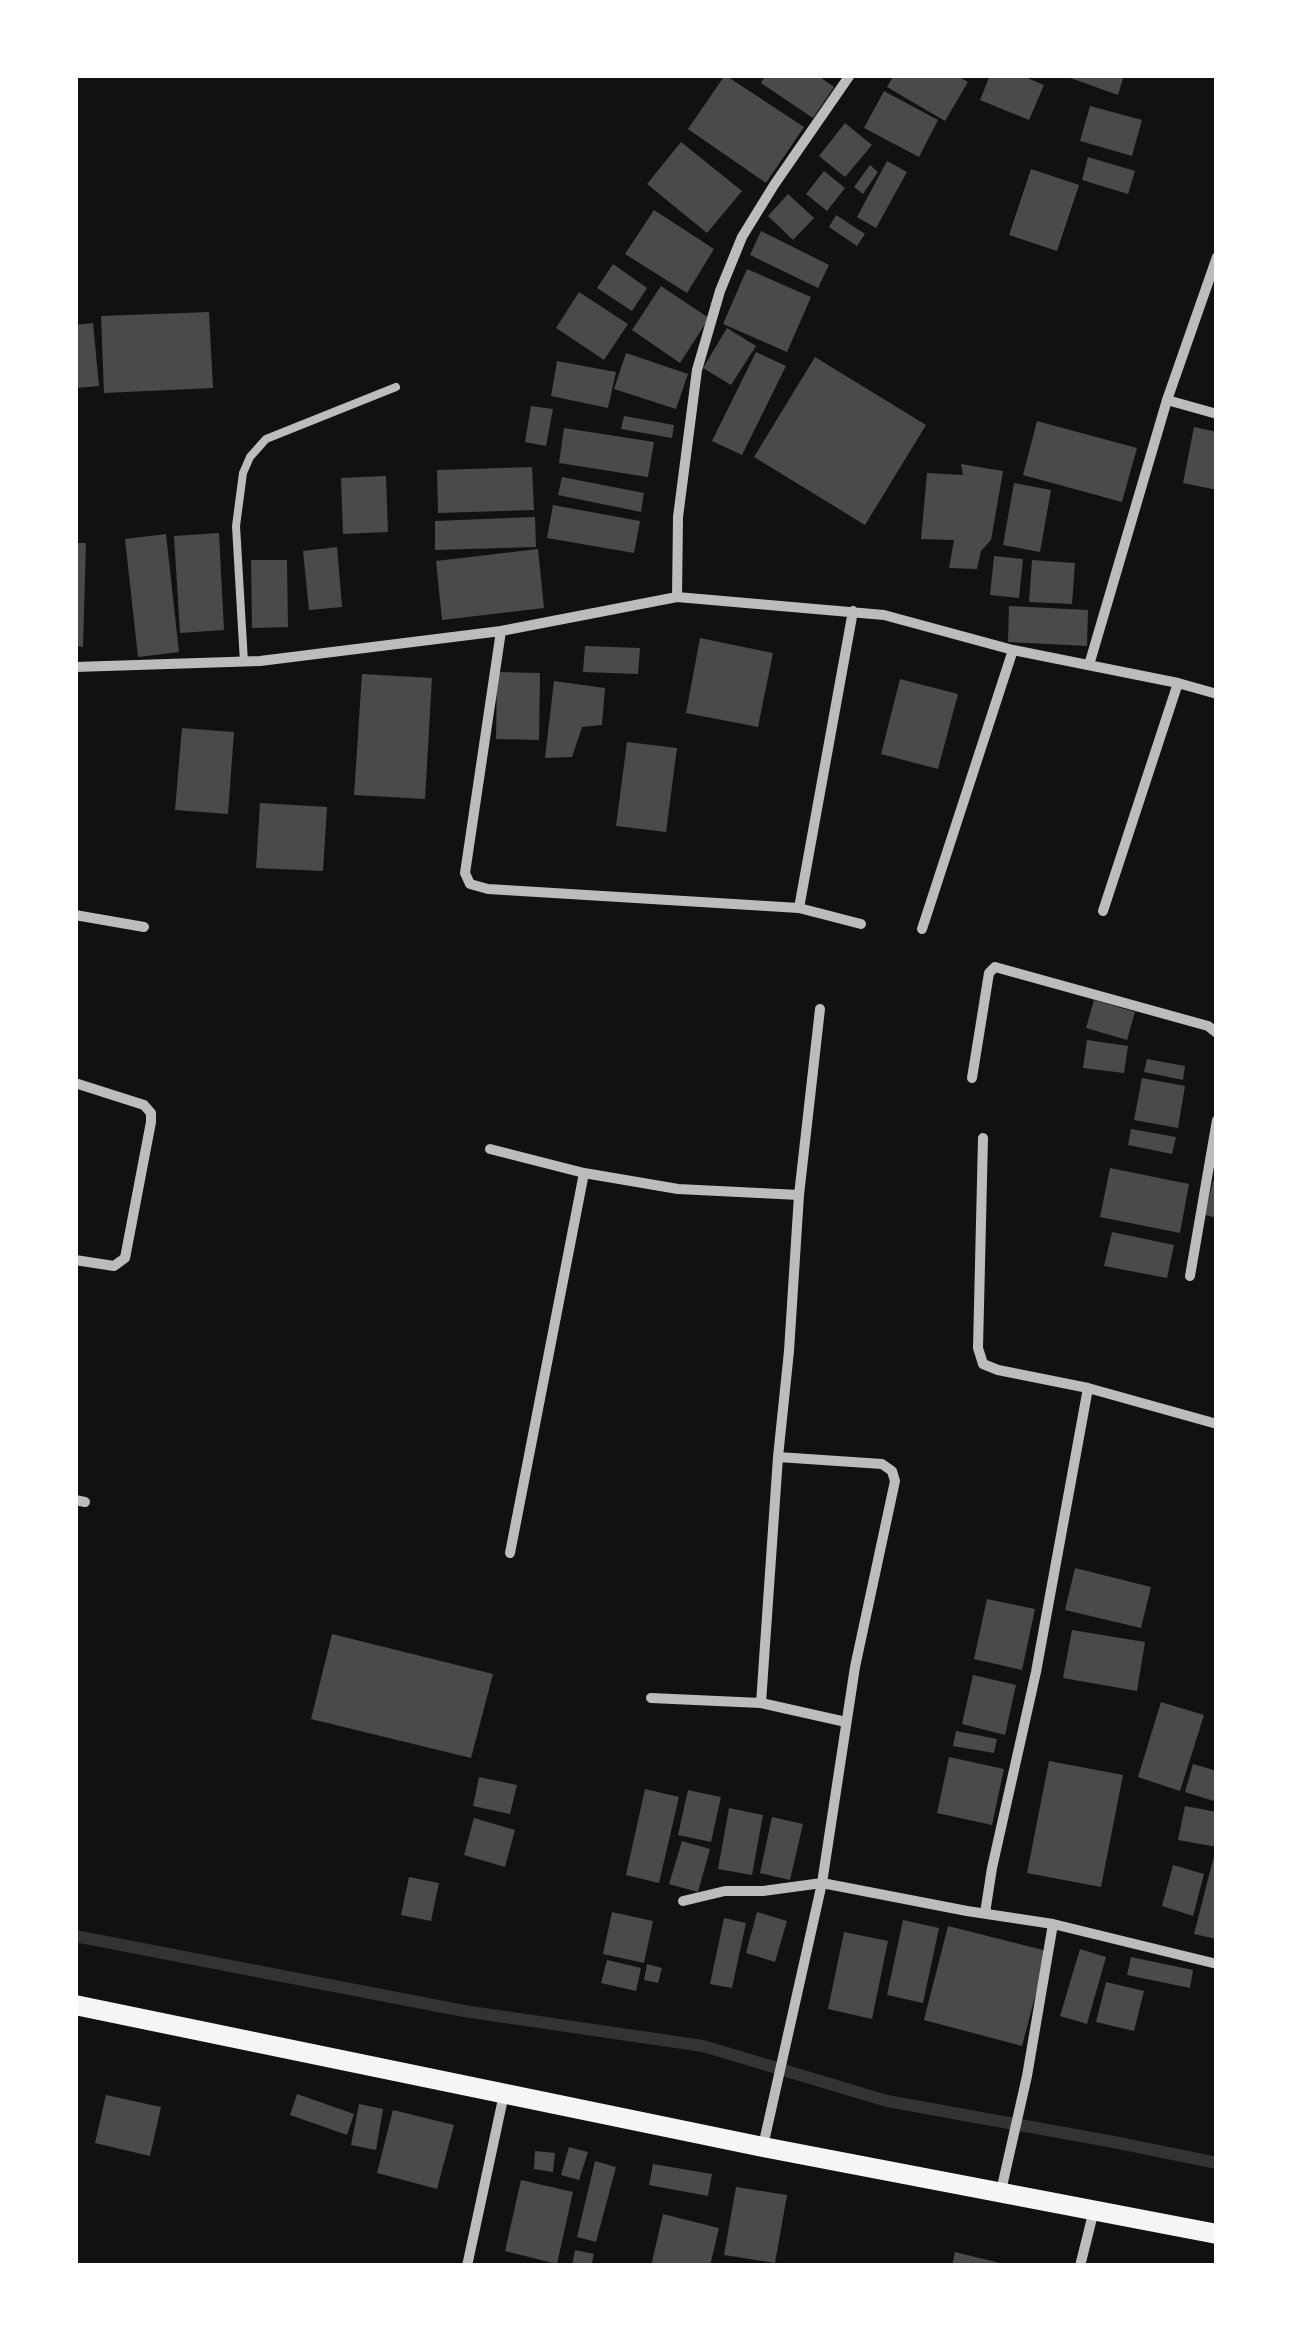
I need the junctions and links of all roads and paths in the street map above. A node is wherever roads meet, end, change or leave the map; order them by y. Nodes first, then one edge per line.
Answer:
1 (850, 75) edge
2 (1217, 257) edge
3 (396, 387) dead end
4 (1167, 400) junction
5 (1217, 414) edge
6 (677, 597) junction
7 (853, 612) junction
8 (501, 631) junction
9 (1013, 650) junction
10 (244, 662) junction
11 (1089, 665) junction
12 (75, 667) edge
13 (1178, 682) junction
14 (1217, 694) edge
15 (799, 908) junction
16 (1103, 911) dead end
17 (75, 915) edge
18 (861, 924) dead end
19 (144, 927) dead end
20 (922, 928) dead end
21 (820, 1009) dead end
22 (1217, 1033) edge
23 (972, 1078) dead end
24 (75, 1083) edge
25 (1217, 1120) edge
26 (983, 1138) dead end
27 (490, 1149) dead end
28 (584, 1174) junction
29 (799, 1195) junction
30 (75, 1260) edge
31 (1190, 1276) dead end
32 (1088, 1388) junction
33 (1217, 1424) edge
34 (778, 1457) junction
35 (510, 1553) dead end
36 (651, 1698) dead end
37 (761, 1703) junction
38 (846, 1722) junction
39 (822, 1883) junction
40 (683, 1901) dead end
41 (985, 1914) junction
42 (1053, 1924) junction
43 (1217, 1964) edge
44 (75, 2005) edge
45 (504, 2093) junction
46 (763, 2147) junction
47 (1001, 2191) junction
48 (1094, 2209) junction
49 (1217, 2234) edge
50 (467, 2266) edge
51 (1080, 2266) edge

1 - 6 street
2 - 4 street
3 - 10 lane
4 - 5 street
4 - 11 street
6 - 7 street
6 - 8 street
7 - 9 street
7 - 15 street
8 - 10 street
8 - 15 street
9 - 11 street
9 - 20 street
10 - 12 street
11 - 13 street
13 - 14 street
13 - 16 street
15 - 18 street
17 - 19 street
21 - 29 street
22 - 23 street
24 - 30 street
25 - 31 street
26 - 32 street
27 - 28 street
28 - 29 street
28 - 35 street
29 - 34 street
32 - 33 street
32 - 41 street
34 - 37 street
34 - 38 street
36 - 37 street
37 - 38 street
38 - 39 street
39 - 40 street
39 - 41 street
39 - 46 street
41 - 42 street
42 - 43 street
42 - 47 street
44 - 45 main road
45 - 46 main road
45 - 50 street
46 - 47 main road
47 - 48 main road
48 - 49 main road
48 - 51 street

